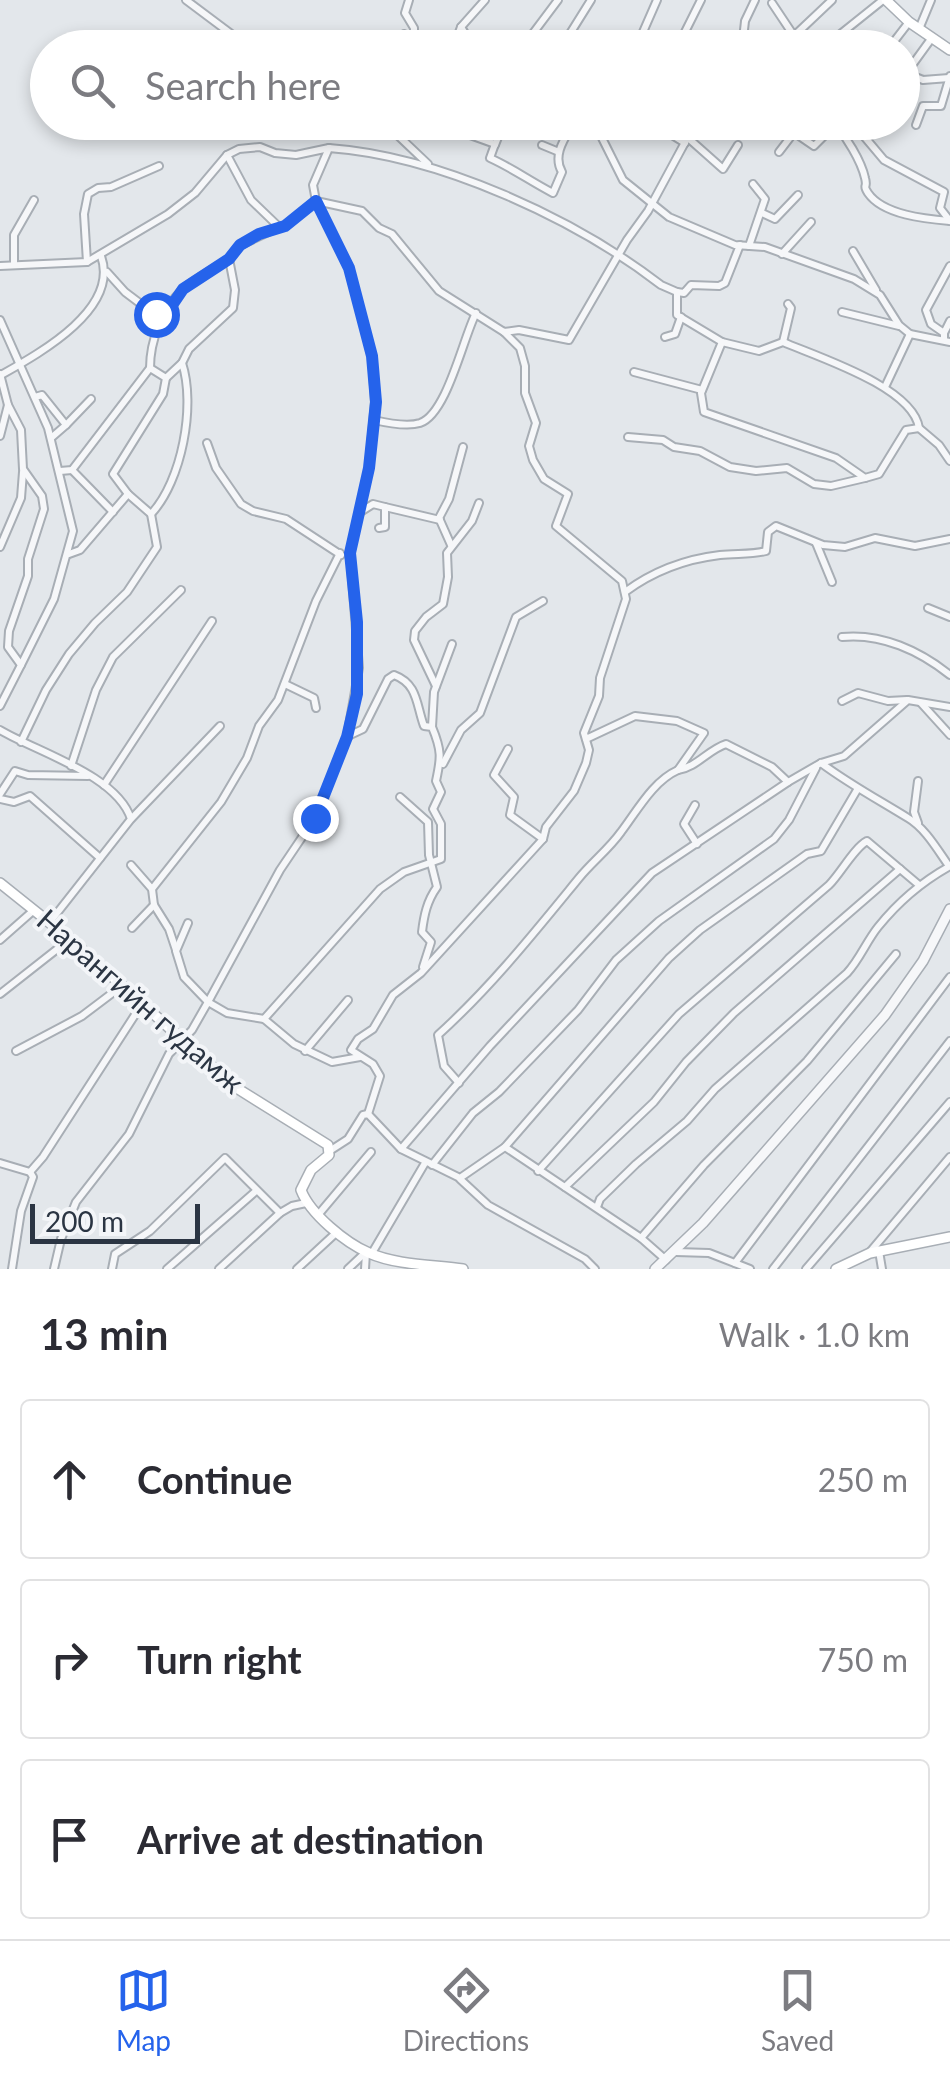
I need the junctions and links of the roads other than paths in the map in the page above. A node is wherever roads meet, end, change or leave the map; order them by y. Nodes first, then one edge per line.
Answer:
1 (186, 0) edge
2 (409, 0) edge
3 (485, 0) edge
4 (558, 0) edge
5 (591, 0) edge
6 (657, 0) edge
7 (701, 0) edge
8 (755, 0) edge
9 (832, 0) edge
10 (884, 0) edge
11 (931, 0) edge
12 (772, 3) dead end
13 (896, 4) edge
14 (908, 22) junction
15 (461, 27) junction
16 (226, 30) edge
17 (414, 30) edge
18 (460, 30) edge
19 (463, 30) edge
20 (536, 30) edge
21 (572, 30) edge
22 (644, 30) edge
23 (686, 30) edge
24 (744, 30) edge
25 (790, 30) edge
26 (800, 30) edge
27 (845, 30) edge
28 (902, 30) edge
29 (918, 30) joint
30 (920, 31) edge
31 (931, 39) junction
32 (950, 50) edge
33 (920, 55) edge
34 (949, 77) edge
35 (920, 79) edge
36 (920, 114) edge
37 (405, 140) edge
38 (484, 140) edge
39 (497, 140) edge
40 (565, 140) edge
41 (603, 140) edge
42 (686, 140) joint
43 (788, 140) edge
44 (847, 140) edge
45 (867, 140) edge
46 (542, 145) dead end
47 (738, 145) dead end
48 (329, 148) junction
49 (559, 152) junction
50 (779, 152) dead end
51 (227, 155) junction
52 (489, 161) junction
53 (429, 165) junction
54 (159, 166) dead end
55 (753, 184) dead end
56 (950, 184) edge
57 (944, 192) junction
58 (798, 195) dead end
59 (34, 200) dead end
60 (316, 201) junction
61 (651, 206) junction
62 (762, 213) junction
63 (811, 222) dead end
64 (278, 227) junction
65 (744, 246) junction
66 (853, 251) dead end
67 (782, 254) junction
68 (101, 256) junction
69 (619, 258) junction
70 (229, 259) junction
71 (88, 262) junction
72 (14, 264) junction
73 (0, 266) edge
74 (950, 266) edge
75 (106, 272) junction
76 (677, 292) junction
77 (880, 296) junction
78 (788, 304) dead end
79 (842, 312) dead end
80 (476, 313) junction
81 (681, 317) junction
82 (0, 320) edge
83 (162, 320) junction
84 (950, 321) edge
85 (900, 326) junction
86 (504, 332) junction
87 (910, 334) junction
88 (665, 337) dead end
89 (946, 338) edge
90 (722, 342) junction
91 (783, 342) junction
92 (182, 362) junction
93 (18, 364) junction
94 (150, 368) junction
95 (634, 372) dead end
96 (0, 375) edge
97 (166, 378) junction
98 (886, 387) junction
99 (702, 390) junction
100 (35, 398) junction
101 (91, 400) dead end
102 (8, 405) junction
103 (374, 420) junction
104 (66, 425) junction
105 (918, 428) junction
106 (0, 436) edge
107 (628, 437) dead end
108 (51, 438) junction
109 (207, 443) dead end
110 (463, 447) dead end
111 (950, 461) edge
112 (23, 469) junction
113 (72, 470) junction
114 (60, 471) junction
115 (865, 478) junction
116 (128, 494) junction
117 (479, 503) dead end
118 (385, 507) junction
119 (113, 512) junction
120 (361, 512) junction
121 (151, 514) junction
122 (440, 520) junction
123 (379, 528) dead end
124 (950, 539) edge
125 (816, 542) junction
126 (452, 545) junction
127 (0, 546) edge
128 (68, 554) junction
129 (340, 554) junction
130 (349, 562) junction
131 (832, 582) dead end
132 (180, 590) dead end
133 (625, 592) junction
134 (544, 601) dead end
135 (928, 608) dead end
136 (950, 617) edge
137 (212, 620) dead end
138 (842, 638) dead end
139 (452, 644) dead end
140 (21, 665) junction
141 (950, 675) edge
142 (285, 684) junction
143 (436, 686) junction
144 (908, 700) junction
145 (842, 701) dead end
146 (920, 702) junction
147 (0, 706) edge
148 (316, 708) dead end
149 (950, 708) edge
150 (220, 726) dead end
151 (432, 727) junction
152 (0, 730) edge
153 (950, 736) edge
154 (347, 737) junction
155 (586, 738) junction
156 (21, 742) junction
157 (508, 749) dead end
158 (442, 765) junction
159 (819, 765) junction
160 (71, 766) junction
161 (678, 770) junction
162 (88, 776) junction
163 (918, 781) dead end
164 (788, 782) junction
165 (104, 785) junction
166 (857, 790) junction
167 (0, 796) edge
168 (400, 796) dead end
169 (695, 806) dead end
170 (131, 818) junction
171 (928, 836) junction
172 (543, 838) junction
173 (697, 844) junction
174 (950, 849) edge
175 (100, 858) junction
176 (943, 858) junction
177 (432, 864) junction
178 (131, 865) dead end
179 (949, 866) edge
180 (900, 869) junction
181 (919, 885) junction
182 (1, 886) edge
183 (152, 889) junction
184 (154, 905) junction
185 (34, 910) junction
186 (950, 910) edge
187 (49, 923) junction
188 (188, 923) dead end
189 (132, 928) dead end
190 (70, 939) junction
191 (0, 940) edge
192 (176, 951) junction
193 (896, 954) dead end
194 (421, 973) junction
195 (950, 976) edge
196 (122, 986) junction
197 (0, 994) edge
198 (348, 1000) dead end
199 (208, 1002) junction
200 (143, 1004) junction
201 (264, 1019) junction
202 (182, 1039) junction
203 (950, 1040) edge
204 (305, 1051) junction
205 (16, 1052) dead end
206 (361, 1057) junction
207 (459, 1083) junction
208 (950, 1102) edge
209 (368, 1114) junction
210 (505, 1146) junction
211 (400, 1149) junction
212 (331, 1150) junction
213 (371, 1152) dead end
214 (950, 1158) edge
215 (0, 1163) edge
216 (429, 1164) junction
217 (538, 1171) junction
218 (30, 1172) junction
219 (460, 1178) junction
220 (566, 1187) junction
221 (256, 1191) junction
222 (306, 1203) junction
223 (597, 1208) junction
224 (280, 1214) junction
225 (318, 1216) junction
226 (338, 1231) junction
227 (641, 1238) junction
228 (950, 1238) edge
229 (676, 1252) junction
230 (874, 1252) junction
231 (369, 1253) junction
232 (666, 1260) junction
233 (735, 1263) junction
234 (12, 1269) edge
235 (54, 1269) edge
236 (112, 1269) edge
237 (167, 1269) edge
238 (219, 1269) edge
239 (298, 1269) edge
240 (348, 1269) edge
241 (365, 1269) edge
242 (462, 1269) edge
243 (595, 1269) edge
244 (655, 1269) edge
245 (750, 1269) edge
246 (773, 1269) edge
247 (806, 1269) edge
248 (836, 1269) edge
249 (882, 1269) edge

1 - 16 street
2 - 17 street
3 - 15 street
4 - 20 street
5 - 21 street
6 - 22 street
7 - 23 street
8 - 24 street
9 - 26 street
10 - 13 main road
10 - 27 street
11 - 29 street
12 - 25 street
13 - 14 main road
14 - 28 street
14 - 29 main road
15 - 18 street
15 - 19 street
30 - 31 main road
31 - 32 main road
31 - 33 street
34 - 35 street
34 - 36 street
37 - 53 street
38 - 52 street
39 - 52 street
40 - 49 street
41 - 61 street
42 - 47 street
42 - 61 street
43 - 50 street
44 - 57 street
45 - 57 street
46 - 49 street
48 - 51 street
48 - 53 street
48 - 60 street
49 - 52 street
51 - 64 street
51 - 68 street
53 - 69 street
54 - 71 street
55 - 62 street
56 - 57 street
58 - 62 street
59 - 72 street
60 - 64 street
60 - 80 street
60 - 103 street
61 - 65 street
61 - 69 street
62 - 65 street
63 - 67 street
64 - 70 street
65 - 67 street
65 - 76 street
66 - 77 street
67 - 77 street
68 - 71 street
68 - 75 street
69 - 76 street
69 - 86 street
70 - 83 street
70 - 92 street
71 - 72 street
72 - 73 street
74 - 89 street
75 - 83 street
75 - 93 street
76 - 81 street
77 - 85 street
78 - 91 street
79 - 85 street
80 - 86 street
80 - 103 street
81 - 88 street
81 - 90 street
82 - 93 street
83 - 94 street
84 - 89 street
85 - 87 street
86 - 133 street
87 - 89 street
87 - 98 street
90 - 91 street
90 - 99 street
91 - 98 street
92 - 97 street
92 - 121 street
93 - 96 street
93 - 100 street
94 - 97 street
94 - 113 street
95 - 99 street
96 - 102 street
97 - 116 street
98 - 105 street
99 - 115 street
100 - 104 street
100 - 108 street
101 - 104 street
102 - 106 street
102 - 112 street
103 - 120 street
104 - 108 street
105 - 111 street
105 - 115 street
107 - 115 street
108 - 114 street
109 - 129 street
110 - 122 street
112 - 127 street
112 - 140 street
113 - 114 street
113 - 119 street
114 - 128 street
116 - 119 street
116 - 121 street
117 - 126 street
118 - 120 street
118 - 122 street
118 - 123 street
119 - 128 street
120 - 130 street
121 - 156 street
122 - 126 street
124 - 125 street
125 - 131 street
125 - 133 street
126 - 143 street
128 - 140 street
129 - 130 street
129 - 142 street
130 - 154 street
132 - 160 street
133 - 155 street
134 - 158 street
135 - 136 street
137 - 165 street
138 - 141 street
139 - 143 street
140 - 147 street
142 - 148 street
142 - 183 street
143 - 151 street
144 - 145 street
144 - 146 street
144 - 159 street
146 - 149 street
146 - 153 street
150 - 170 street
151 - 154 street
151 - 158 street
152 - 156 street
154 - 199 street
155 - 161 street
155 - 172 street
156 - 160 street
157 - 172 street
158 - 177 street
159 - 164 street
159 - 166 street
159 - 216 street
160 - 162 street
161 - 164 street
161 - 207 street
162 - 165 street
162 - 167 street
163 - 171 street
164 - 173 street
165 - 170 street
166 - 171 street
166 - 210 street
167 - 175 street
168 - 177 street
169 - 173 street
170 - 175 street
171 - 176 street
172 - 194 street
173 - 207 street
174 - 176 street
175 - 187 street
176 - 179 street
177 - 194 street
177 - 201 street
178 - 183 street
179 - 181 street
180 - 181 street
180 - 217 street
180 - 220 street
181 - 223 street
182 - 185 main road, Нарангийн гудамж
183 - 184 street
184 - 189 street
184 - 192 street
185 - 187 main road, Нарангийн гудамж
185 - 191 street
186 - 229 street
187 - 190 main road, Нарангийн гудамж
188 - 192 street
190 - 196 main road, Нарангийн гудамж
190 - 197 street
192 - 199 street
193 - 227 street
194 - 206 street
195 - 233 street
196 - 200 main road, Нарангийн гудамж
196 - 205 street
198 - 204 street
199 - 201 street
199 - 202 street
200 - 202 main road, Нарангийн гудамж
200 - 218 street
201 - 204 street
202 - 212 main road, Нарангийн гудамж
202 - 235 street
203 - 246 street
204 - 206 street
206 - 209 street
207 - 211 street
208 - 247 street
209 - 211 street
209 - 212 street
210 - 217 street
210 - 219 street
211 - 216 street
212 - 222 main road
213 - 225 street
214 - 230 street
215 - 218 street
216 - 219 street
216 - 231 street
217 - 220 street
218 - 234 street
219 - 243 street
220 - 223 street
221 - 224 street
221 - 236 street
221 - 237 street
222 - 224 street
222 - 225 main road
223 - 227 street
224 - 238 street
225 - 226 main road
226 - 231 main road
226 - 239 street
227 - 232 street
228 - 230 main road
229 - 232 street
229 - 233 street
230 - 248 main road
230 - 249 street
231 - 240 street
231 - 241 street
231 - 242 main road
232 - 244 street
233 - 245 street

